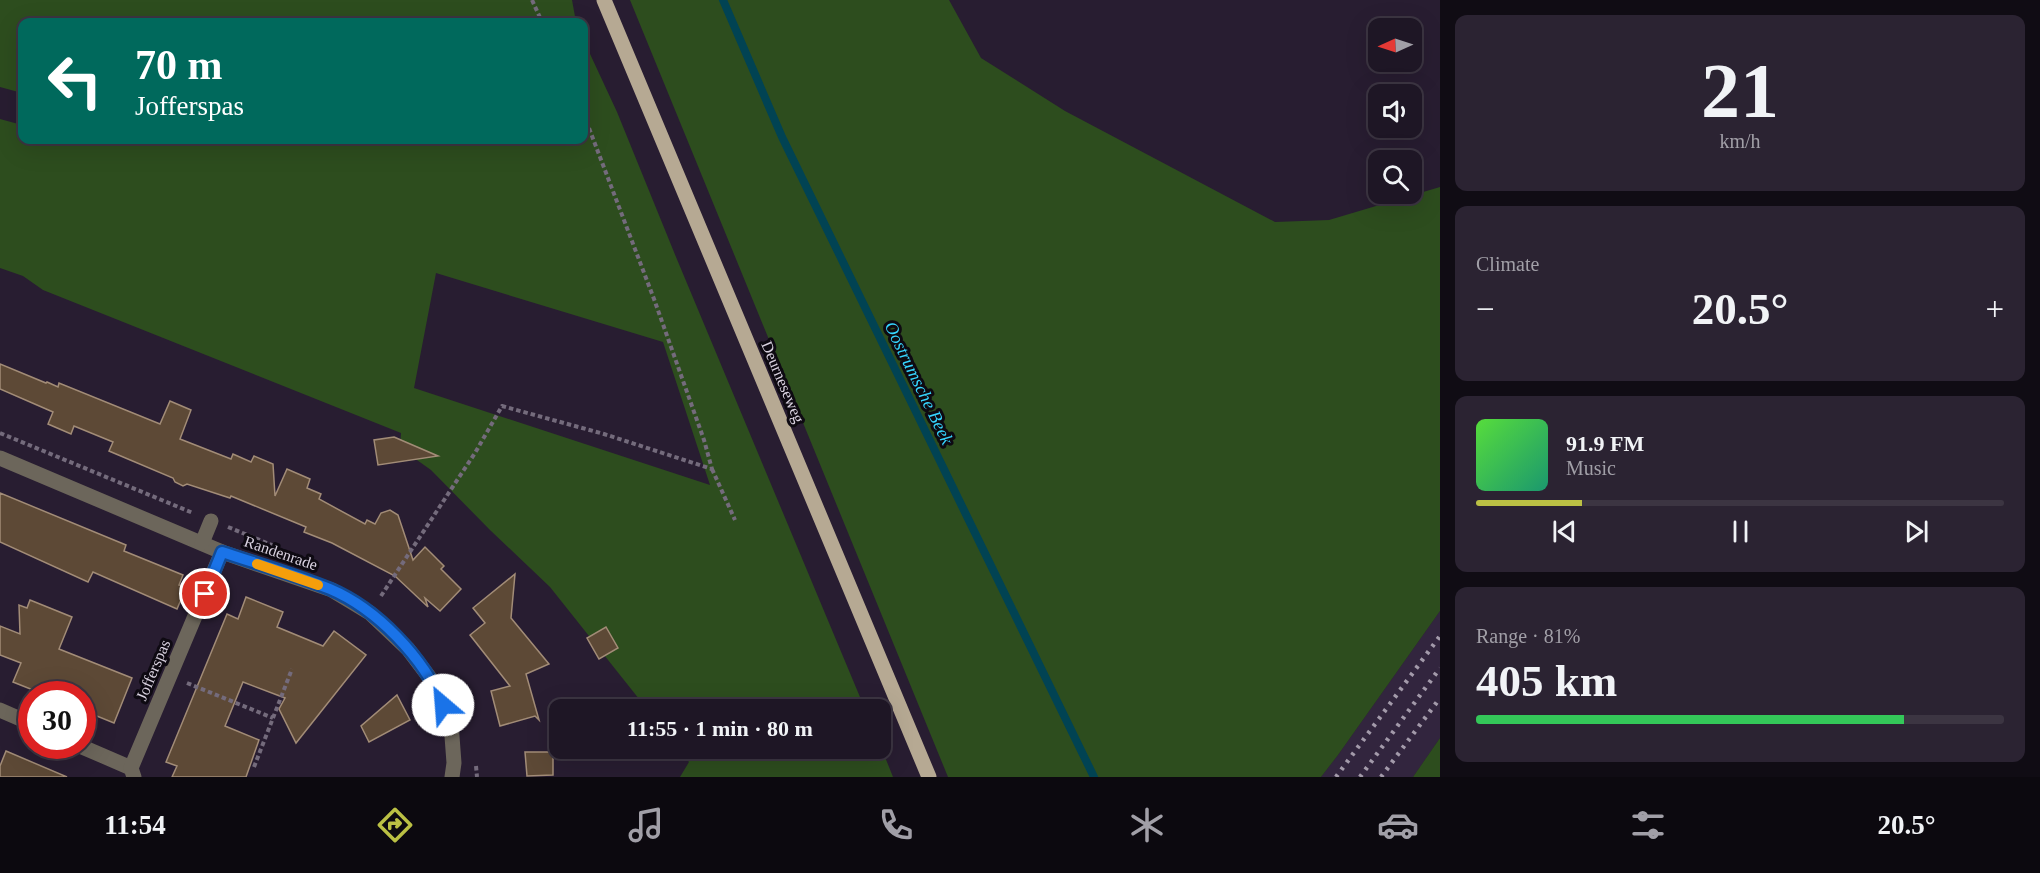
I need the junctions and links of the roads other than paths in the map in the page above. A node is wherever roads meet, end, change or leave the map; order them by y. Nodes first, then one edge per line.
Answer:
1 (604, 0) edge
2 (0, 458) edge
3 (211, 521) dead end
4 (202, 543) junction
5 (222, 552) junction
6 (0, 710) edge
7 (18, 718) edge
8 (96, 754) edge
9 (133, 772) edge
10 (452, 777) edge
11 (929, 777) edge

1 - 11 main road, Deurneseweg
2 - 4 street, Randenrade
3 - 4 street
4 - 5 street, Randenrade
5 - 9 street, Jofferspas
5 - 10 street, Randenrade
6 - 7 street
8 - 9 street, Jofferspas

